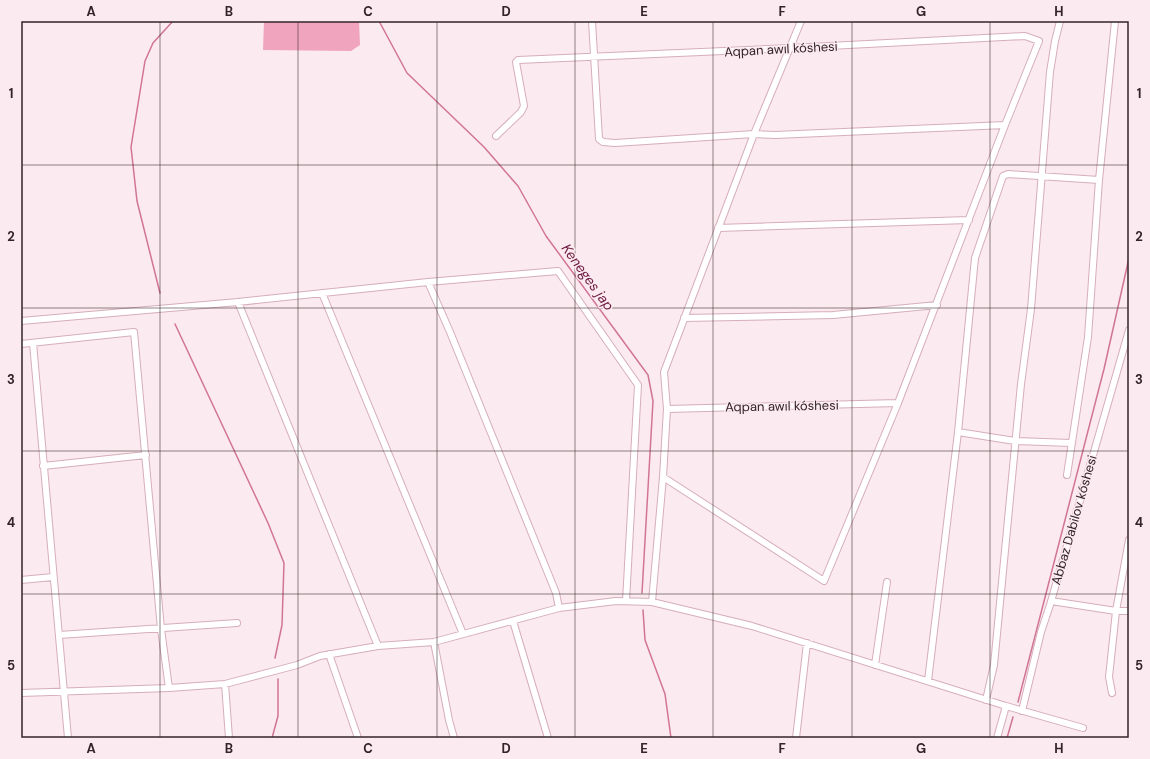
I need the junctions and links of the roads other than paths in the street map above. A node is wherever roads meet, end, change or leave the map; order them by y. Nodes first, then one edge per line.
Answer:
1 (592, 21) edge
2 (801, 21) edge
3 (1060, 21) edge
4 (1115, 21) edge
5 (790, 48) junction
6 (593, 56) junction
7 (1005, 125) junction
8 (754, 134) junction
9 (496, 136) dead end
10 (1042, 175) junction
11 (1099, 180) junction
12 (969, 220) junction
13 (718, 228) junction
14 (428, 282) junction
15 (322, 292) junction
16 (238, 302) junction
17 (936, 305) junction
18 (684, 318) junction
19 (21, 321) edge
20 (1129, 330) edge
21 (33, 343) junction
22 (21, 344) edge
23 (898, 403) junction
24 (667, 409) junction
25 (958, 432) junction
26 (1015, 441) junction
27 (1071, 443) junction
28 (146, 455) junction
29 (43, 466) junction
30 (1067, 475) dead end
31 (663, 477) junction
32 (1129, 540) edge
33 (53, 577) junction
34 (21, 580) edge
35 (887, 582) dead end
36 (626, 601) junction
37 (1051, 601) junction
38 (652, 602) junction
39 (559, 608) junction
40 (1116, 611) junction
41 (1129, 611) edge
42 (513, 621) junction
43 (237, 623) dead end
44 (161, 629) junction
45 (463, 634) junction
46 (59, 635) junction
47 (434, 642) junction
48 (807, 643) junction
49 (378, 646) junction
50 (329, 654) junction
51 (875, 664) junction
52 (928, 681) junction
53 (225, 684) junction
54 (169, 688) junction
55 (64, 691) junction
56 (21, 693) edge
57 (1112, 693) dead end
58 (986, 700) junction
59 (1006, 706) junction
60 (1022, 710) junction
61 (1083, 728) dead end
62 (68, 738) edge
63 (229, 738) edge
64 (358, 738) edge
65 (454, 738) edge
66 (548, 738) edge
67 (796, 738) edge
68 (997, 738) edge

1 - 6 street
2 - 5 street
3 - 10 street
4 - 11 street
5 - 6 street, Aqpan awıl kóshesi
5 - 7 street, Aqpan awıl kóshesi
5 - 8 street
6 - 8 street
6 - 9 street, Aqpan awıl kóshesi
7 - 8 street
7 - 12 street
8 - 13 street
10 - 11 street
10 - 25 street
10 - 26 street
11 - 27 street
12 - 13 street
12 - 17 street
13 - 18 street
14 - 15 street
14 - 36 street
14 - 39 street
15 - 16 street
15 - 45 street
16 - 19 street
16 - 49 street
17 - 18 street
17 - 23 street
18 - 24 street
20 - 37 street, Abbaz Dabilov kóshesi
21 - 22 street
21 - 28 street
21 - 29 street
23 - 24 street, Aqpan awıl kóshesi
23 - 31 street
24 - 31 street
25 - 26 street
25 - 52 street
26 - 27 street
26 - 58 street
27 - 30 street
28 - 29 street
28 - 44 street
29 - 33 street
31 - 38 street
32 - 40 street
33 - 34 street
33 - 46 street
35 - 51 street
36 - 38 street
36 - 39 street
37 - 40 street
37 - 60 street, Abbaz Dabilov kóshesi
38 - 48 street
39 - 42 street
40 - 41 street
40 - 57 street
42 - 45 street
42 - 66 street
43 - 44 street
44 - 46 street
44 - 54 street
45 - 47 street
46 - 55 street
47 - 49 street
47 - 65 street
48 - 51 street
48 - 67 street
49 - 50 street
50 - 53 street
50 - 64 street
51 - 52 street
52 - 58 street
53 - 54 street
53 - 63 street
54 - 55 street
55 - 56 street
55 - 62 street
58 - 59 street
59 - 60 street
59 - 68 street
60 - 61 street

